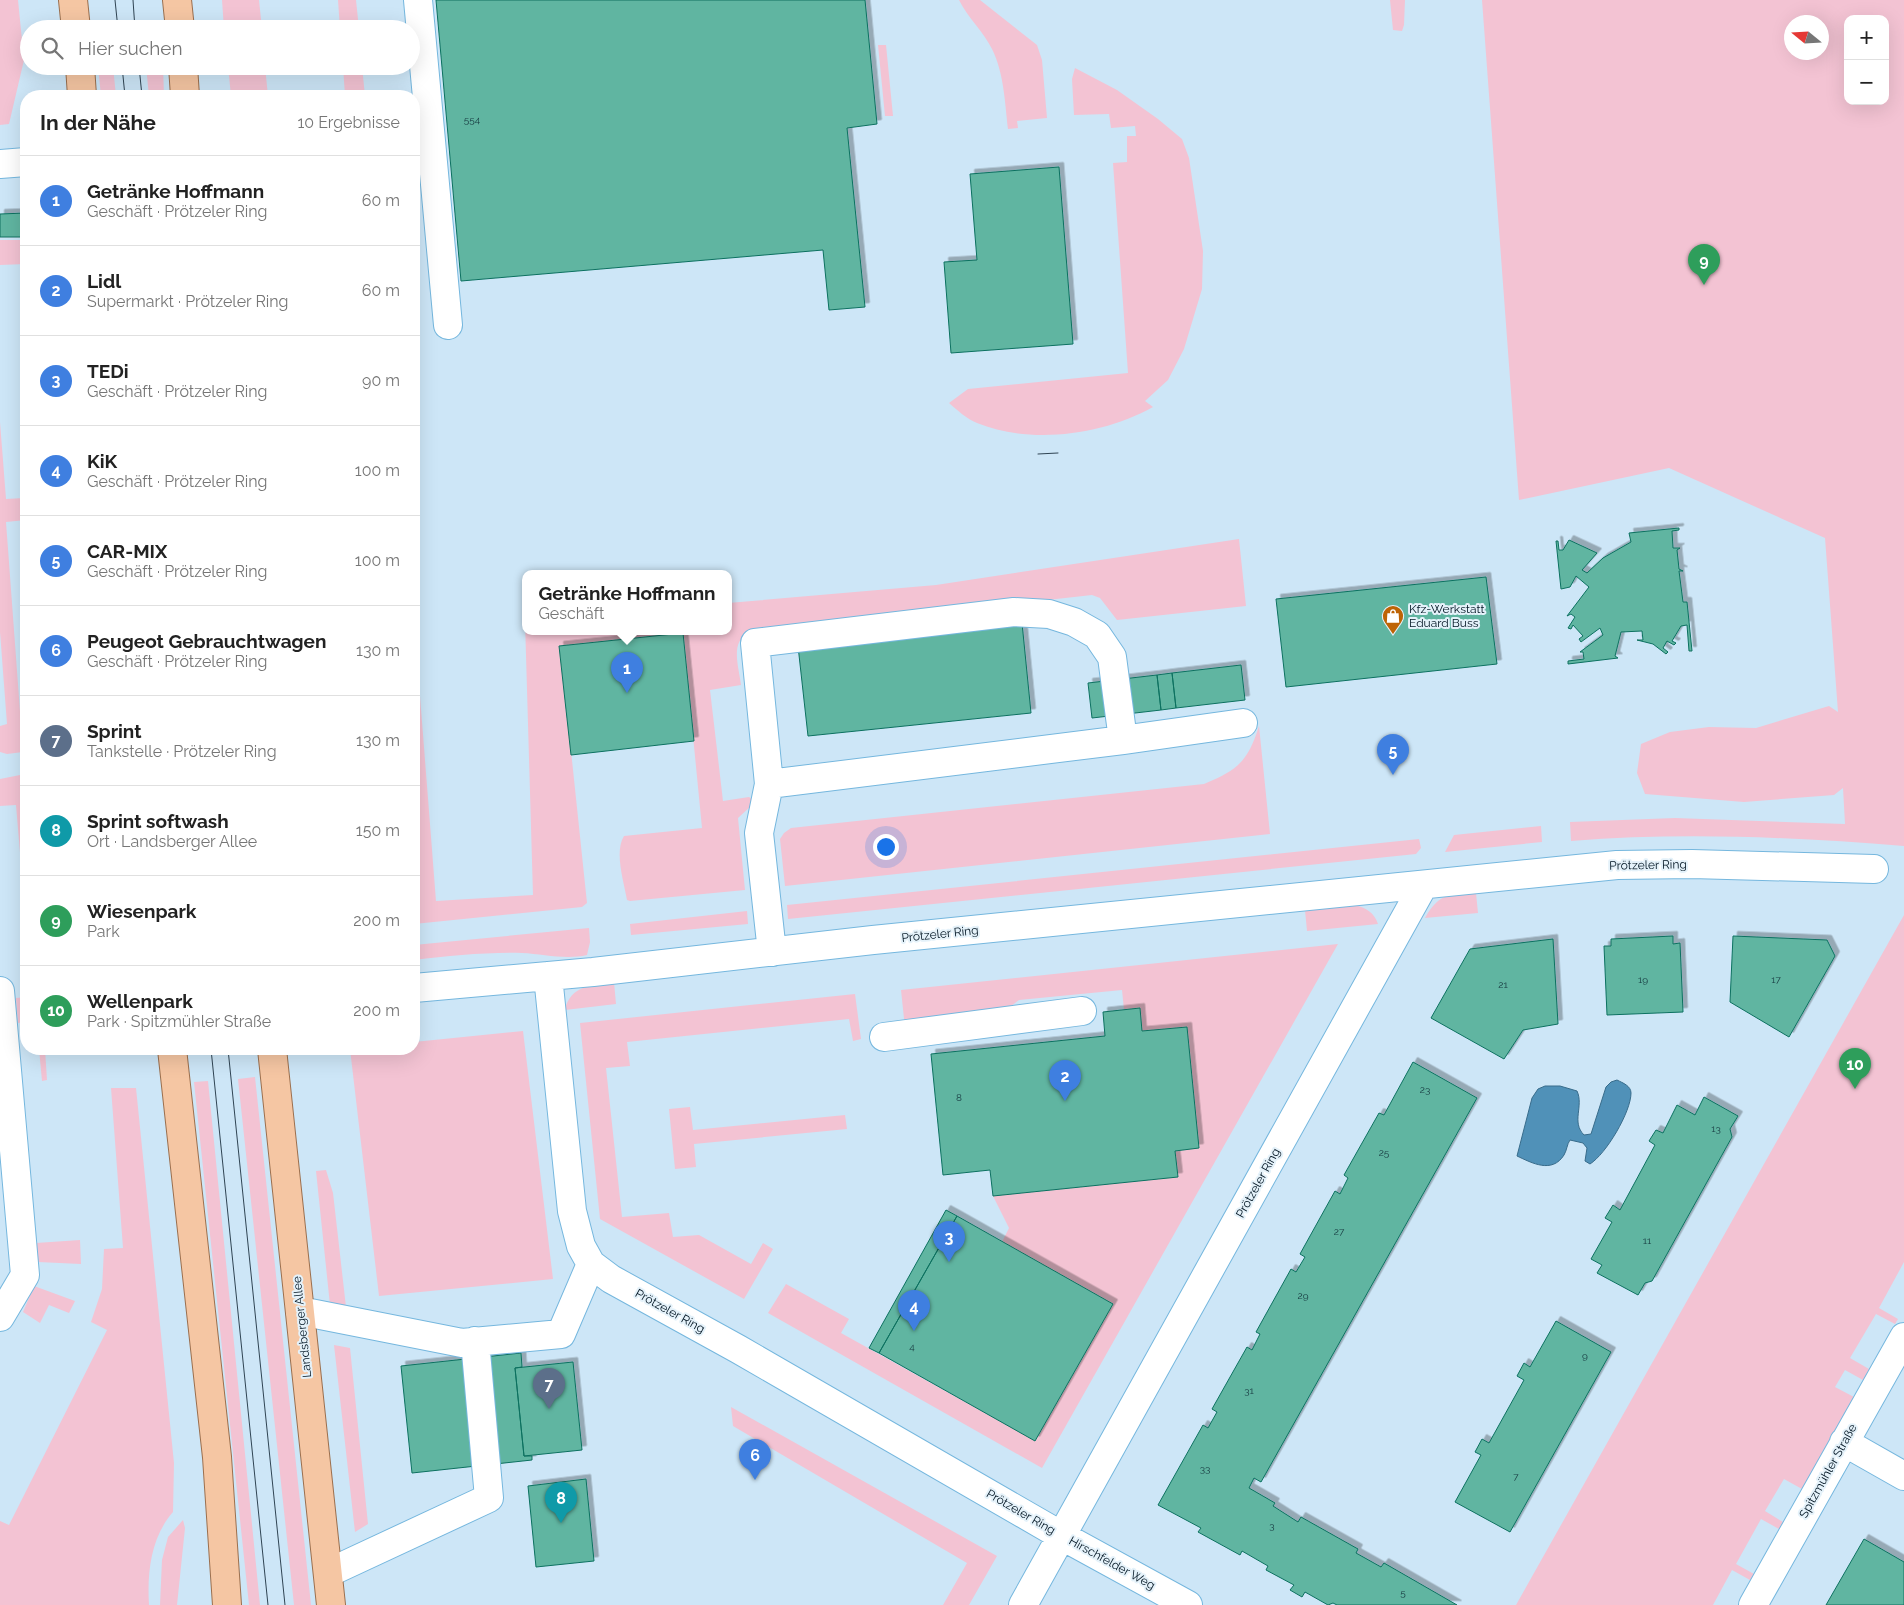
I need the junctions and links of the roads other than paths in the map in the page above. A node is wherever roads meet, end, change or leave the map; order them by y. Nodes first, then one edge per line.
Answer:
1 (73, 0) edge
2 (177, 0) edge
3 (418, 0) edge
4 (75, 20) edge
5 (179, 20) edge
6 (420, 20) edge
7 (420, 22) edge
8 (81, 75) edge
9 (184, 75) edge
10 (82, 90) edge
11 (185, 90) edge
12 (20, 162) edge
13 (0, 164) edge
14 (448, 325) dead end
15 (1243, 723) dead end
16 (1123, 740) junction
17 (769, 784) junction
18 (1874, 869) dead end
19 (1423, 886) junction
20 (772, 952) junction
21 (548, 976) junction
22 (420, 987) edge
23 (0, 991) edge
24 (1082, 1011) dead end
25 (884, 1037) dead end
26 (173, 1055) edge
27 (273, 1055) edge
28 (5, 1106) edge
29 (591, 1264) junction
30 (300, 1311) junction
31 (0, 1317) edge
32 (1904, 1336) edge
33 (475, 1341) junction
34 (1844, 1442) junction
35 (1904, 1476) edge
36 (1062, 1536) junction
37 (328, 1573) junction
38 (227, 1605) edge
39 (331, 1605) edge
40 (1024, 1605) edge
41 (1188, 1605) edge
42 (1753, 1605) edge

1 - 4 main road
2 - 5 main road
3 - 6 street
7 - 14 street
8 - 10 main road
9 - 11 main road
12 - 13 street
15 - 16 street
16 - 17 street
16 - 17 street
17 - 20 street
18 - 19 street, Prötzeler Ring
19 - 20 street, Prötzeler Ring
19 - 36 street, Prötzeler Ring
20 - 21 street, Prötzeler Ring
21 - 22 street, Prötzeler Ring
21 - 29 street, Prötzeler Ring
23 - 28 street
24 - 25 street
26 - 38 main road
27 - 30 main road, Landsberger Allee
28 - 31 street
29 - 33 street
29 - 36 street, Prötzeler Ring
30 - 33 street
30 - 37 main road, Landsberger Allee
32 - 34 street, Spitzmühler Straße
33 - 37 street
34 - 35 street
34 - 42 street, Spitzmühler Straße
36 - 40 street
36 - 41 street, Hirschfelder Weg
37 - 39 main road, Landsberger Allee

